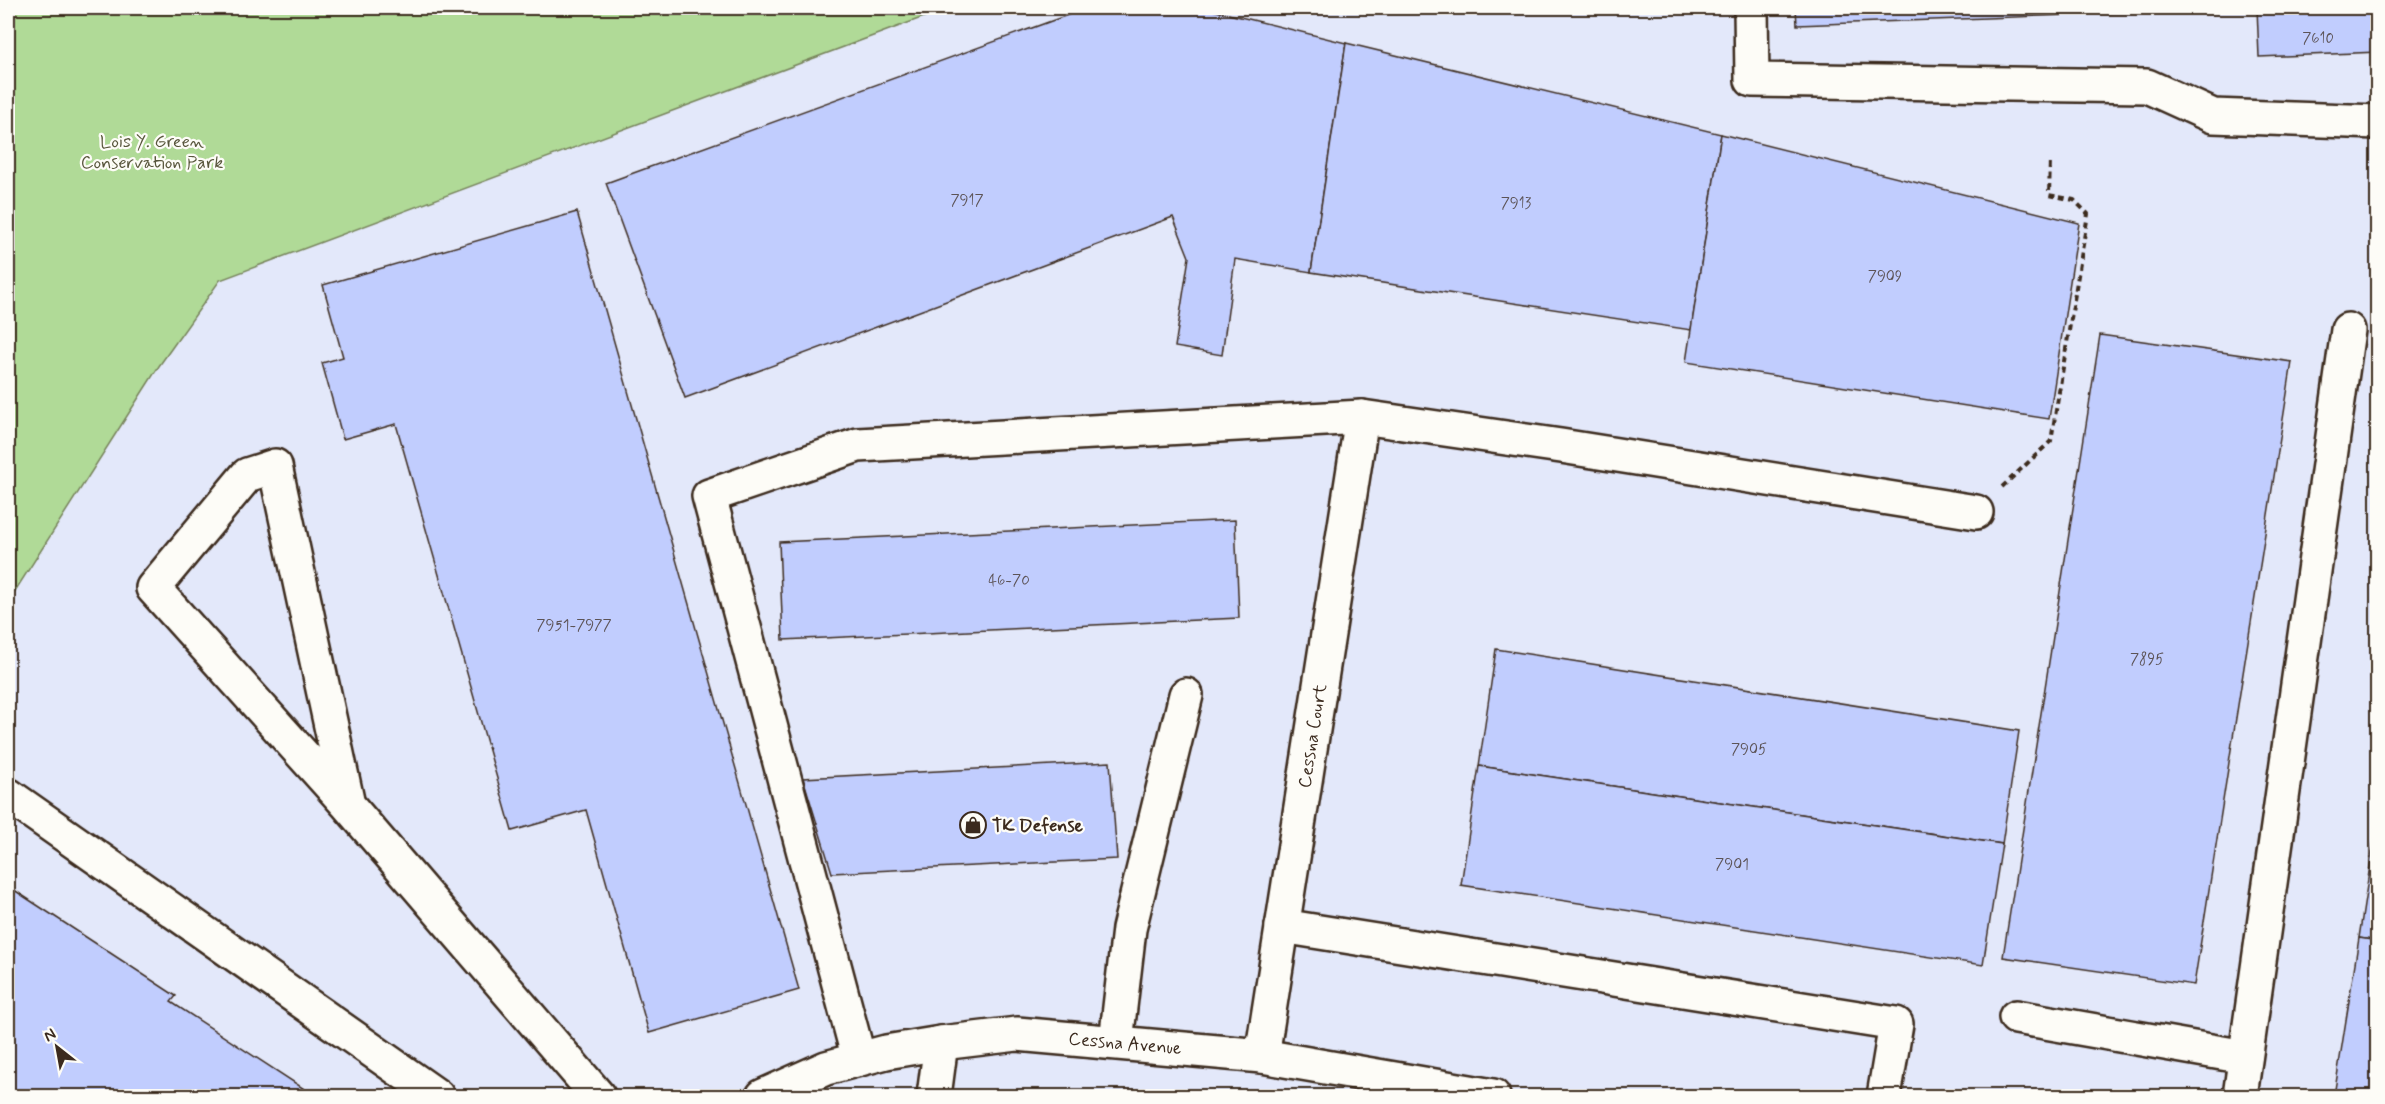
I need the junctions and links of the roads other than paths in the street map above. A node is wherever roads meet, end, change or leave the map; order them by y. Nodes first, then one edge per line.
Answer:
1 (1750, 8) edge
2 (2378, 122) edge
3 (2348, 330) dead end
4 (1362, 417) junction
5 (1976, 512) road end
6 (1186, 695) dead end
7 (8, 795) edge
8 (348, 805) junction
9 (1282, 926) junction
10 (2016, 1017) dead end
11 (1116, 1042) junction
12 (940, 1043) junction
13 (1262, 1056) junction
14 (2245, 1057) junction
15 (859, 1059) junction
16 (437, 1096) edge
17 (598, 1096) edge
18 (763, 1096) edge
19 (934, 1096) edge
20 (1493, 1096) edge
21 (1884, 1096) edge
22 (2240, 1096) edge

1 - 2 street
3 - 14 street
4 - 5 street
4 - 9 street, Cessna Court
4 - 15 street
6 - 11 street
7 - 16 street
8 - 8 street
8 - 17 street
9 - 13 street, Cessna Court
9 - 21 street
10 - 14 street
11 - 12 street, Cessna Avenue
11 - 13 street, Cessna Avenue
12 - 15 street, Cessna Avenue
12 - 19 street
13 - 20 street, Cessna Avenue
14 - 22 street
15 - 18 street, Cessna Avenue

